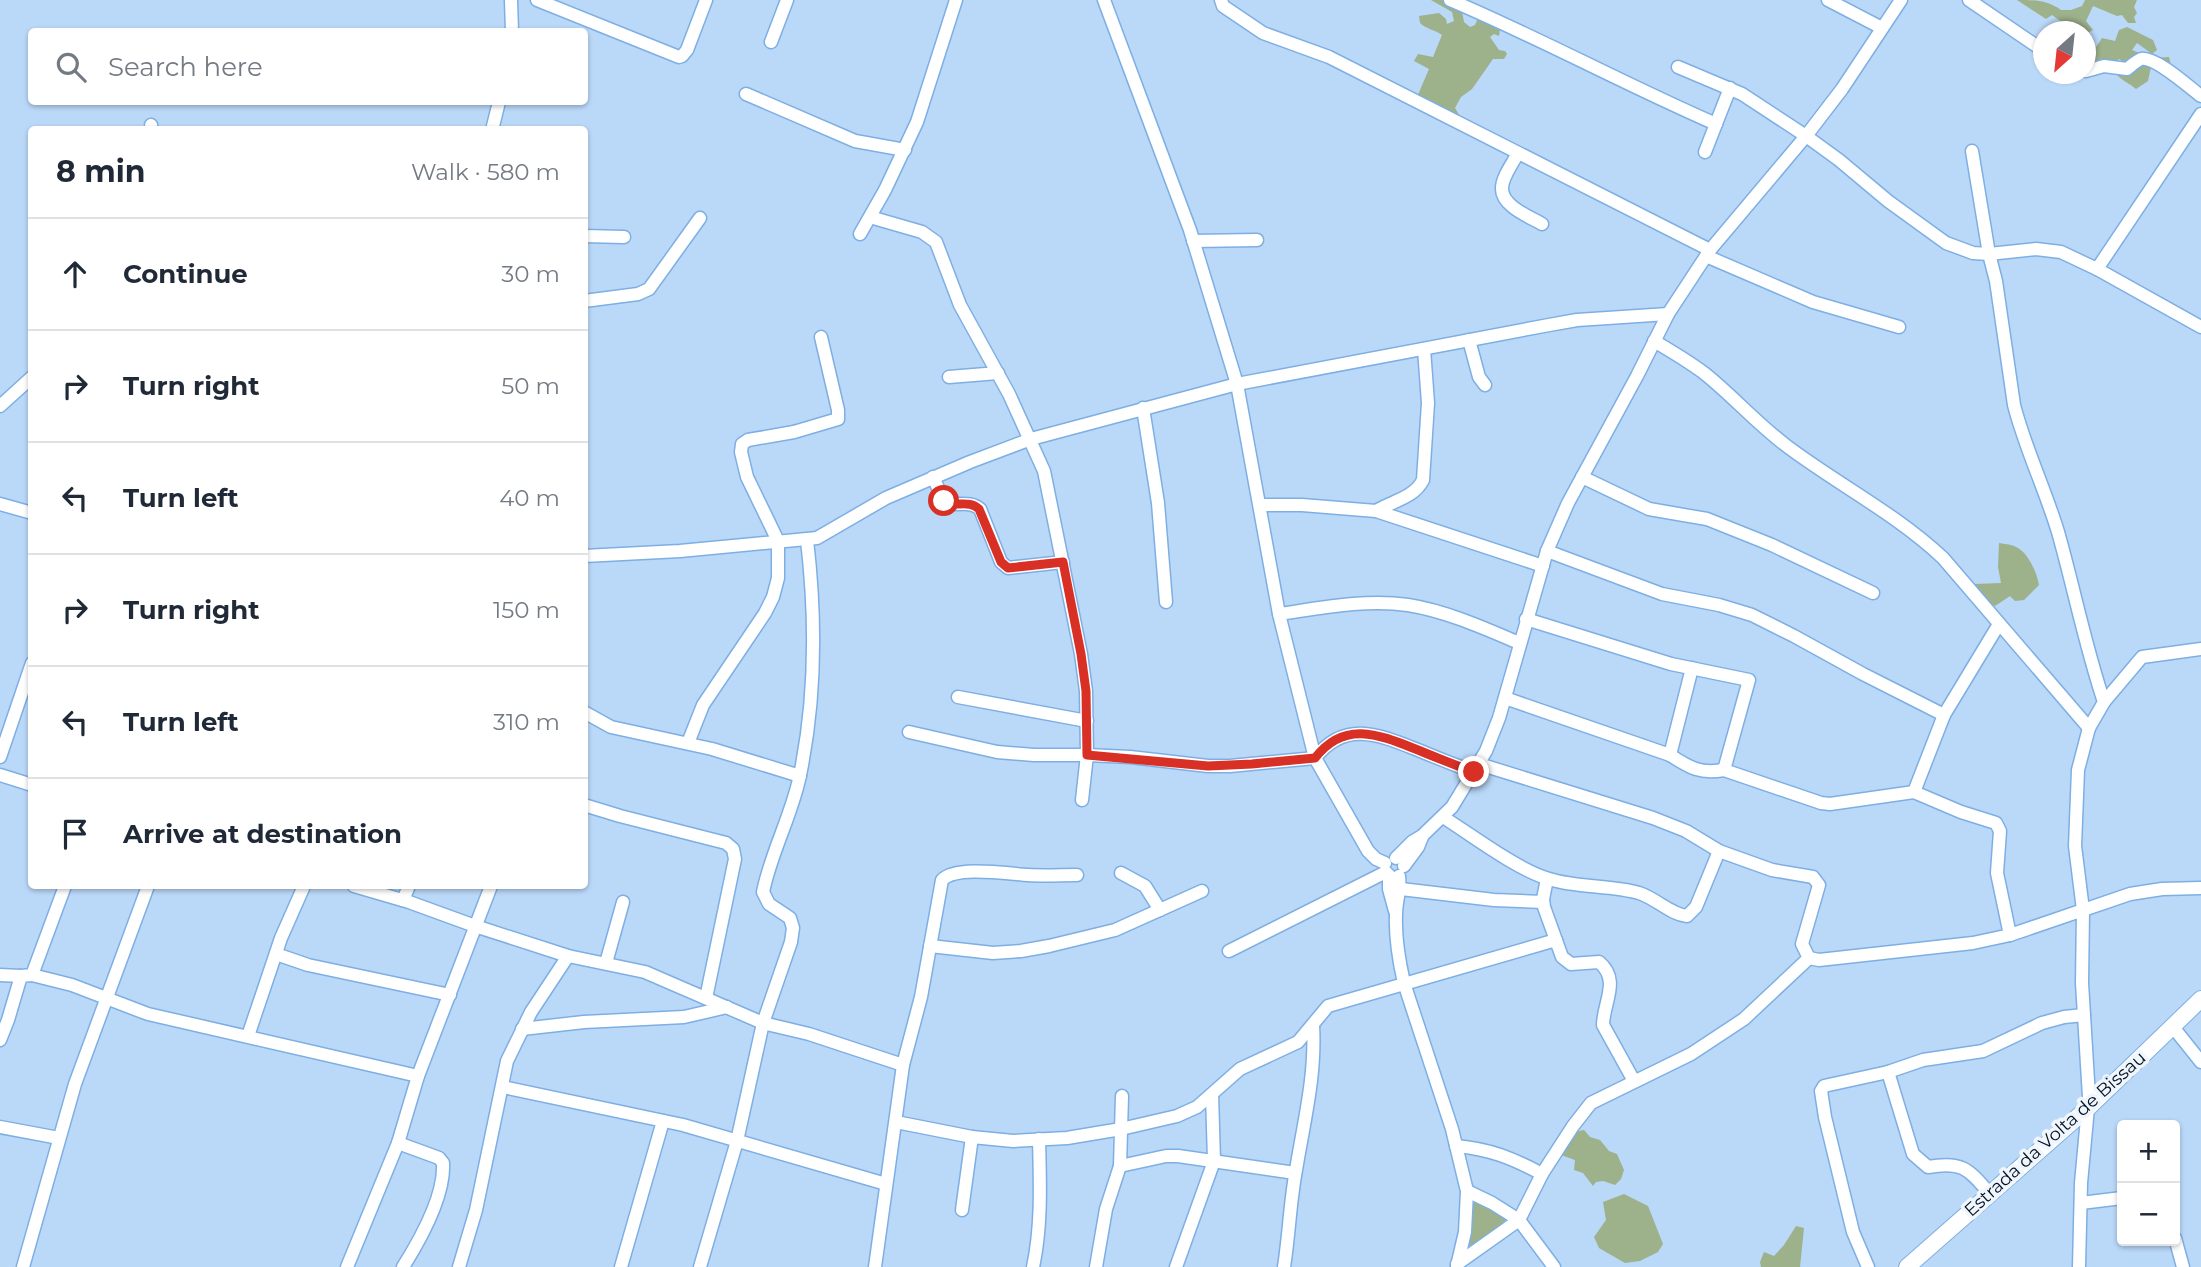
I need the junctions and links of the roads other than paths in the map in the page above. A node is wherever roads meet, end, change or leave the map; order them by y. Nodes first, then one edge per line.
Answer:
1 (511, 0) edge
2 (537, 0) edge
3 (706, 0) edge
4 (787, 0) edge
5 (956, 0) edge
6 (1104, 0) edge
7 (1221, 0) edge
8 (1450, 0) edge
9 (1828, 0) edge
10 (1901, 0) edge
11 (1969, 0) edge
12 (1882, 27) junction
13 (512, 28) edge
14 (771, 42) dead end
15 (2033, 44) edge
16 (1678, 67) dead end
17 (2096, 68) edge
18 (1730, 88) junction
19 (746, 94) dead end
20 (2201, 96) edge
21 (497, 105) edge
22 (2201, 114) edge
23 (1716, 124) junction
24 (493, 126) edge
25 (1806, 136) junction
26 (905, 150) junction
27 (1972, 151) dead end
28 (1705, 152) dead end
29 (1518, 153) junction
30 (870, 217) junction
31 (700, 218) dead end
32 (1542, 223) dead end
33 (860, 234) dead end
34 (588, 236) edge
35 (624, 237) dead end
36 (1256, 240) dead end
37 (1194, 241) junction
38 (1708, 253) junction
39 (1989, 254) junction
40 (2097, 269) junction
41 (588, 300) edge
42 (1668, 314) junction
43 (1899, 327) dead end
44 (2201, 327) edge
45 (821, 337) dead end
46 (1469, 340) junction
47 (1654, 341) junction
48 (1424, 349) junction
49 (998, 373) junction
50 (949, 377) dead end
51 (28, 381) edge
52 (1237, 384) junction
53 (1485, 385) dead end
54 (0, 406) edge
55 (1143, 408) junction
56 (1031, 439) junction
57 (933, 477) junction
58 (1582, 477) junction
59 (0, 504) edge
60 (1261, 505) junction
61 (1376, 511) junction
62 (28, 512) edge
63 (807, 540) junction
64 (778, 541) junction
65 (1547, 551) junction
66 (588, 556) edge
67 (1063, 562) junction
68 (1543, 566) junction
69 (1873, 593) dead end
70 (1166, 601) dead end
71 (1279, 614) junction
72 (1526, 620) junction
73 (1999, 624) junction
74 (1519, 643) junction
75 (2201, 649) edge
76 (1692, 668) junction
77 (28, 675) edge
78 (958, 697) dead end
79 (1505, 698) junction
80 (2104, 702) junction
81 (588, 714) edge
82 (1944, 715) junction
83 (1087, 721) junction
84 (2089, 727) junction
85 (909, 732) dead end
86 (688, 743) junction
87 (1087, 755) junction
88 (1670, 755) junction
89 (0, 757) edge
90 (1315, 758) junction
91 (1476, 768) junction
92 (1724, 769) junction
93 (0, 775) edge
94 (800, 776) junction
95 (28, 784) edge
96 (1914, 792) junction
97 (1082, 800) dead end
98 (588, 806) edge
99 (1443, 817) junction
100 (1719, 851) junction
101 (1394, 871) junction
102 (1121, 873) dead end
103 (1077, 875) dead end
104 (1547, 878) junction
105 (2201, 888) edge
106 (64, 889) edge
107 (147, 889) edge
108 (303, 889) edge
109 (364, 889) edge
110 (408, 889) edge
111 (490, 889) edge
112 (1202, 891) dead end
113 (403, 900) junction
114 (623, 902) dead end
115 (1543, 902) junction
116 (2083, 909) junction
117 (1160, 910) junction
118 (475, 926) junction
119 (2010, 935) junction
120 (1556, 940) junction
121 (929, 946) junction
122 (1229, 951) dead end
123 (276, 954) junction
124 (568, 956) junction
125 (1809, 958) junction
126 (606, 963) junction
127 (0, 975) edge
128 (26, 976) junction
129 (1404, 983) junction
130 (450, 995) junction
131 (706, 998) junction
132 (107, 999) junction
133 (2201, 999) edge
134 (727, 1007) junction
135 (2084, 1015) junction
136 (763, 1023) junction
137 (1312, 1025) junction
138 (2173, 1027) junction
139 (522, 1029) junction
140 (248, 1036) junction
141 (0, 1040) edge
142 (2201, 1062) edge
143 (904, 1065) junction
144 (1888, 1072) junction
145 (418, 1076) junction
146 (1634, 1081) junction
147 (503, 1087) junction
148 (1212, 1094) junction
149 (1122, 1097) dead end
150 (2089, 1107) junction
151 (663, 1121) junction
152 (897, 1122) junction
153 (0, 1126) edge
154 (1121, 1129) junction
155 (972, 1137) junction
156 (59, 1138) junction
157 (1039, 1139) junction
158 (737, 1141) junction
159 (398, 1143) junction
160 (1456, 1146) junction
161 (1214, 1161) junction
162 (1120, 1166) junction
163 (1295, 1172) junction
164 (1542, 1174) junction
165 (886, 1184) junction
166 (1466, 1191) junction
167 (1989, 1193) junction
168 (2117, 1199) edge
169 (2081, 1203) junction
170 (962, 1210) dead end
171 (1519, 1220) junction
172 (2177, 1246) edge
173 (1457, 1265) edge
174 (23, 1267) edge
175 (346, 1267) edge
176 (403, 1267) edge
177 (459, 1267) edge
178 (621, 1267) edge
179 (700, 1267) edge
180 (874, 1267) edge
181 (1033, 1267) edge
182 (1096, 1267) edge
183 (1175, 1267) edge
184 (1284, 1267) edge
185 (1554, 1267) edge
186 (1868, 1267) edge
187 (1907, 1267) edge
188 (2079, 1267) edge
189 (2183, 1267) edge

1 - 13 street
2 - 3 street
4 - 14 street
5 - 26 street
6 - 37 street
7 - 29 street
8 - 23 street
9 - 12 street
10 - 12 street
11 - 15 street
12 - 25 street
16 - 18 street
17 - 20 street
18 - 23 street
18 - 25 street
19 - 26 street
21 - 24 street
22 - 40 street
23 - 28 street
25 - 38 street
25 - 39 street
26 - 30 street
27 - 39 street
29 - 32 street
29 - 38 street
30 - 33 street
30 - 49 street
31 - 41 street
34 - 35 street
36 - 37 street
37 - 52 street
38 - 42 street
38 - 43 street
39 - 40 street
39 - 80 street
40 - 44 street
42 - 46 street
42 - 47 street
45 - 64 street
46 - 48 street
46 - 53 street
47 - 58 street
47 - 73 street
48 - 52 street
48 - 61 street
49 - 50 street
49 - 56 street
51 - 54 street
52 - 55 street
52 - 60 street
55 - 56 street
55 - 70 street
56 - 57 street
56 - 67 street
57 - 63 street
57 - 67 street
58 - 65 street
58 - 69 street
59 - 62 street
60 - 61 street
60 - 71 street
61 - 68 street
63 - 64 street
63 - 94 street
64 - 66 street
64 - 86 street
65 - 68 street
65 - 82 street
67 - 83 street
68 - 72 street
71 - 74 street
71 - 90 street
72 - 74 street
72 - 76 street
73 - 82 street
73 - 84 street
74 - 79 street
75 - 80 street
76 - 88 street
76 - 92 street
77 - 89 street
78 - 83 street
79 - 88 street
79 - 91 street
80 - 84 street
81 - 86 street
82 - 96 street
83 - 87 street
84 - 116 street
85 - 87 street
86 - 94 street
87 - 90 street
87 - 97 street
88 - 92 street
90 - 91 street
90 - 101 street
91 - 99 street
91 - 100 street
92 - 96 street
93 - 95 street
94 - 136 street
96 - 119 street
98 - 131 street
99 - 101 street
99 - 104 street
100 - 104 street
100 - 125 street
101 - 115 street
101 - 122 street
101 - 129 street
102 - 117 street
103 - 121 street
104 - 115 street
105 - 116 street
106 - 128 street
107 - 132 street
108 - 123 street
109 - 113 street
110 - 113 street
111 - 118 street
112 - 117 street
113 - 118 street
114 - 126 street
115 - 120 street
116 - 119 street
116 - 135 street
117 - 121 street
118 - 124 street
118 - 130 street
119 - 125 street
120 - 129 street
120 - 146 street
121 - 143 street
123 - 130 street
123 - 140 street
124 - 126 street
124 - 139 street
125 - 146 street
126 - 131 street
127 - 128 street
128 - 132 street
128 - 141 street
129 - 137 street
129 - 160 street
130 - 145 street
131 - 134 street
132 - 140 street
132 - 156 street
133 - 138 main road, Estrada da Volta de Bissau
134 - 136 street
134 - 139 street
135 - 144 street
135 - 150 street
136 - 143 street
136 - 158 street
137 - 148 street
137 - 163 street
138 - 142 street
138 - 150 main road, Estrada da Volta de Bissau
139 - 147 street
140 - 145 street
143 - 152 street
144 - 167 street
144 - 186 street
145 - 159 street
146 - 164 street
147 - 151 street
147 - 177 street
148 - 154 street
148 - 161 street
149 - 154 street
150 - 167 main road, Estrada da Volta de Bissau
150 - 169 street
151 - 158 street
151 - 178 street
152 - 155 street
152 - 165 street
153 - 156 street
154 - 157 street
154 - 162 street
155 - 157 street
155 - 170 street
156 - 174 street
157 - 181 street
158 - 165 street
158 - 179 street
159 - 175 street
159 - 176 street
160 - 164 street
160 - 166 street
161 - 162 street
161 - 163 street
161 - 183 street
162 - 182 street
163 - 184 street
164 - 171 street
165 - 180 street
166 - 171 street
166 - 173 street
167 - 187 main road, Estrada da Volta de Bissau
168 - 169 street
169 - 188 street
171 - 173 street
171 - 185 street
172 - 189 street

